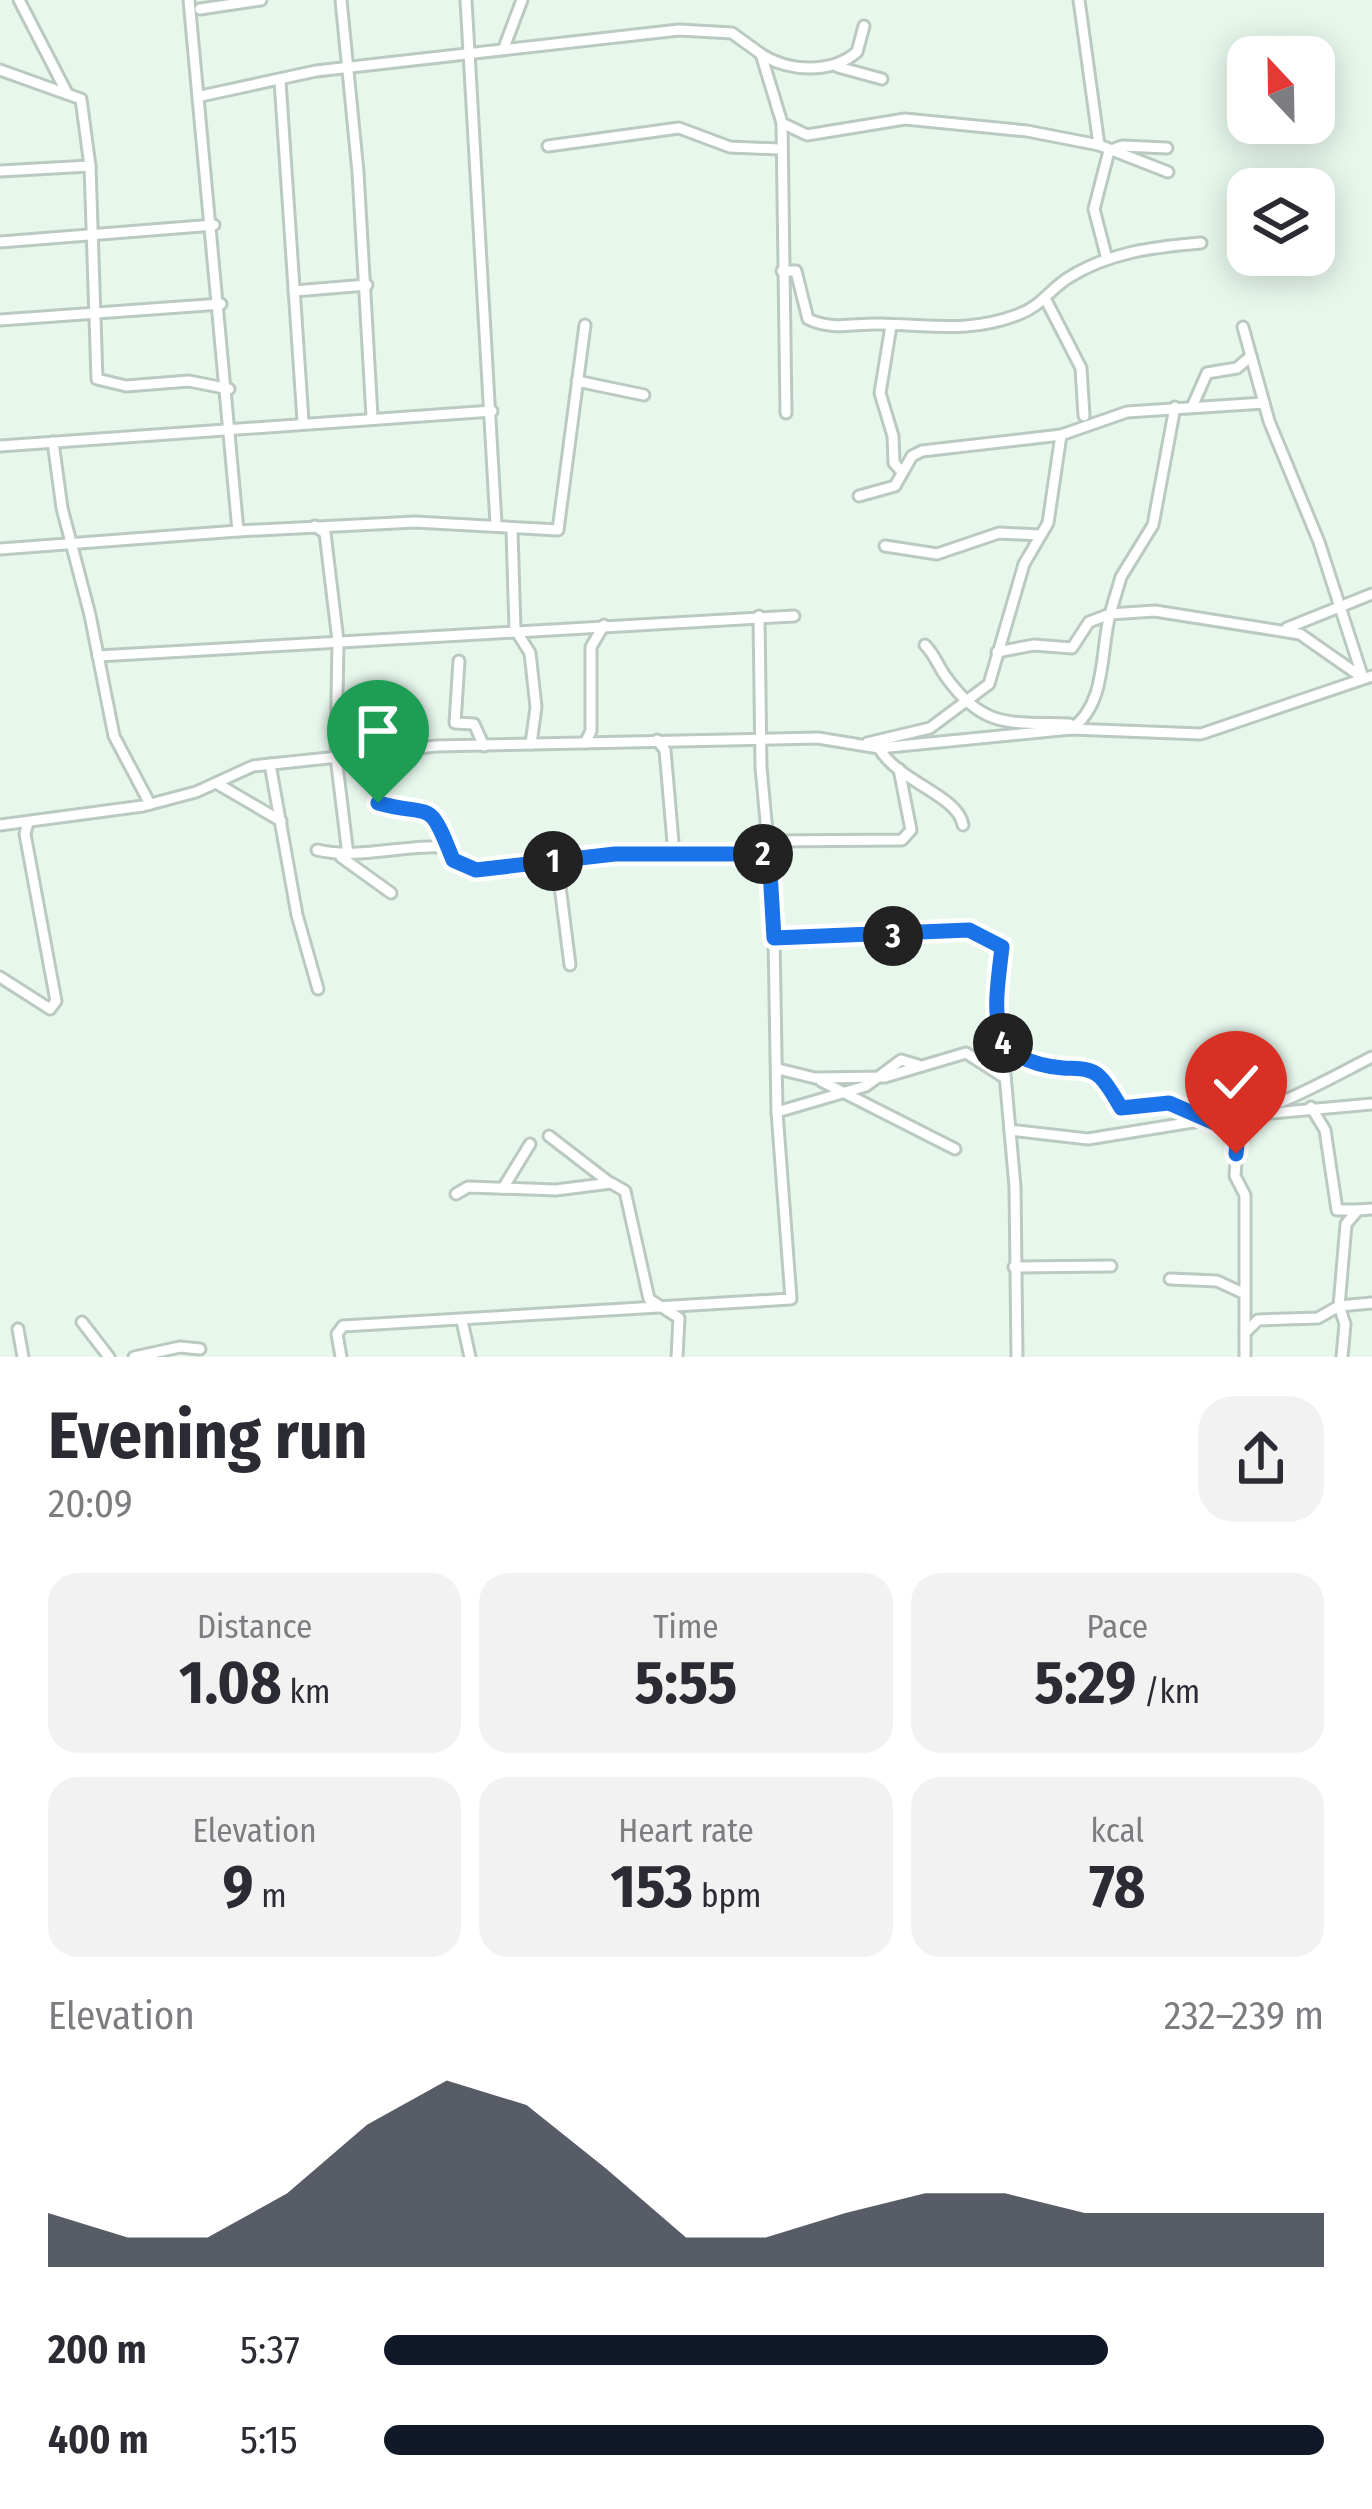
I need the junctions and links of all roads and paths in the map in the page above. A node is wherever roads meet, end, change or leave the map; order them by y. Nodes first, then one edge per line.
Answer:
1 (19, 0) edge
2 (189, 0) edge
3 (261, 0) edge
4 (341, 0) edge
5 (466, 0) edge
6 (521, 0) edge
7 (1079, 0) edge
8 (200, 9) dead end
9 (865, 26) dead end
10 (506, 46) junction
11 (469, 52) junction
12 (761, 54) junction
13 (832, 66) junction
14 (349, 67) junction
15 (0, 70) edge
16 (882, 79) dead end
17 (280, 81) junction
18 (68, 94) junction
19 (201, 96) junction
20 (782, 123) junction
21 (548, 146) dead end
22 (1104, 148) junction
23 (1167, 148) dead end
24 (779, 149) junction
25 (90, 166) junction
26 (0, 170) edge
27 (1168, 172) dead end
28 (214, 225) junction
29 (90, 236) junction
30 (0, 242) edge
31 (1201, 243) dead end
32 (1107, 259) junction
33 (782, 271) junction
34 (367, 285) junction
35 (294, 291) junction
36 (1047, 302) junction
37 (221, 304) junction
38 (93, 314) junction
39 (0, 320) edge
40 (585, 325) dead end
41 (891, 326) junction
42 (1243, 327) dead end
43 (1251, 356) junction
44 (577, 380) junction
45 (229, 389) junction
46 (644, 395) dead end
47 (1264, 403) junction
48 (1175, 407) junction
49 (1192, 407) junction
50 (492, 411) junction
51 (786, 413) dead end
52 (1084, 416) dead end
53 (372, 417) junction
54 (303, 421) junction
55 (232, 428) junction
56 (1061, 435) junction
57 (52, 442) junction
58 (0, 446) edge
59 (902, 472) junction
60 (859, 496) dead end
61 (496, 524) junction
62 (315, 526) junction
63 (238, 531) junction
64 (512, 531) junction
65 (1040, 535) junction
66 (74, 544) junction
67 (885, 546) dead end
68 (0, 549) edge
69 (1372, 594) edge
70 (1339, 611) junction
71 (1110, 614) junction
72 (759, 616) junction
73 (794, 616) dead end
74 (604, 625) junction
75 (515, 629) junction
76 (1282, 630) junction
77 (338, 641) junction
78 (925, 645) dead end
79 (997, 652) junction
80 (98, 656) junction
81 (459, 661) dead end
82 (1367, 677) edge
83 (967, 698) junction
84 (1082, 722) junction
85 (1071, 729) junction
86 (657, 740) junction
87 (760, 740) junction
88 (585, 743) junction
89 (530, 744) junction
90 (861, 745) junction
91 (484, 746) junction
92 (879, 748) junction
93 (376, 753) junction
94 (336, 757) junction
95 (270, 764) junction
96 (898, 769) junction
97 (216, 783) junction
98 (150, 804) junction
99 (281, 821) junction
100 (28, 822) junction
101 (0, 825) edge
102 (963, 826) dead end
103 (770, 841) junction
104 (448, 847) junction
105 (316, 850) dead end
106 (674, 854) junction
107 (769, 854) junction
108 (342, 855) junction
109 (544, 862) junction
110 (391, 892) dead end
111 (774, 938) junction
112 (570, 965) dead end
113 (0, 977) edge
114 (318, 989) dead end
115 (1002, 1041) junction
116 (1372, 1057) edge
117 (778, 1070) junction
118 (885, 1077) junction
119 (814, 1078) junction
120 (1005, 1078) junction
121 (847, 1094) junction
122 (1372, 1104) edge
123 (1311, 1107) junction
124 (777, 1112) junction
125 (1261, 1114) junction
126 (1214, 1119) junction
127 (1010, 1130) junction
128 (549, 1136) dead end
129 (530, 1144) dead end
130 (955, 1149) dead end
131 (611, 1183) junction
132 (503, 1188) junction
133 (456, 1194) dead end
134 (1372, 1209) edge
135 (1358, 1210) junction
136 (1111, 1266) dead end
137 (1014, 1268) junction
138 (1170, 1279) dead end
139 (1243, 1293) junction
140 (1372, 1304) edge
141 (1339, 1306) junction
142 (670, 1308) junction
143 (462, 1321) junction
144 (82, 1322) dead end
145 (18, 1329) dead end
146 (1245, 1333) junction
147 (200, 1349) dead end
148 (22, 1357) edge
149 (109, 1357) edge
150 (134, 1357) edge
151 (341, 1357) edge
152 (470, 1357) edge
153 (677, 1357) edge
154 (1017, 1357) edge
155 (1245, 1357) edge
156 (1342, 1357) edge

1 - 18 street
2 - 19 street
3 - 8 street
4 - 14 street
5 - 11 street
6 - 10 street
7 - 22 street
9 - 13 street
10 - 11 street
10 - 12 street
11 - 14 street
11 - 50 street
12 - 13 street
12 - 20 street
13 - 16 street
14 - 17 street
14 - 34 street
15 - 18 street
17 - 19 street
17 - 35 street
18 - 25 street
19 - 28 street
20 - 22 street
20 - 24 street
21 - 24 street
22 - 23 street
22 - 27 street
22 - 32 street
24 - 33 street
25 - 26 street
25 - 29 street
28 - 29 street
28 - 37 street
29 - 30 street
29 - 38 street
31 - 32 street
32 - 36 street
33 - 41 street
33 - 51 street
34 - 35 street
34 - 53 street
35 - 54 street
36 - 41 street
36 - 52 street
37 - 38 street
37 - 45 street
38 - 39 street
38 - 45 street
40 - 44 street
41 - 59 street
42 - 43 street
43 - 47 street
43 - 49 street
44 - 46 street
44 - 64 street
45 - 55 street
47 - 49 street
47 - 70 street
48 - 49 street
48 - 56 street
48 - 71 street
50 - 53 street
50 - 61 street
53 - 54 street
54 - 55 street
55 - 57 street
55 - 63 street
56 - 59 street
56 - 65 street
57 - 58 street
57 - 66 street
59 - 60 street
61 - 62 street
61 - 64 street
62 - 63 street
62 - 77 street
63 - 66 street
64 - 75 street
65 - 67 street
65 - 79 street
66 - 68 street
66 - 80 street
69 - 70 street
70 - 76 street
70 - 82 street
71 - 76 street
71 - 79 street
71 - 84 street
72 - 73 street
72 - 74 street
72 - 87 street
74 - 75 street
74 - 88 street
75 - 77 street
75 - 89 street
76 - 82 street
77 - 80 street
77 - 94 street
78 - 83 street
79 - 83 street
80 - 98 street
81 - 91 street
82 - 85 street
83 - 84 street
83 - 90 street
84 - 85 street
85 - 92 street
86 - 87 street
86 - 88 street
86 - 106 street
87 - 90 street
87 - 103 street
88 - 89 street
89 - 91 street
90 - 92 street
91 - 93 street
92 - 96 street
93 - 94 street
93 - 104 street
94 - 95 street
94 - 108 street
95 - 97 street
95 - 99 street
96 - 102 street
96 - 103 street
97 - 98 street
97 - 99 street
98 - 100 street
99 - 114 street
100 - 101 street
100 - 113 street
103 - 107 street
104 - 108 street
104 - 109 street
105 - 108 street
106 - 107 street
106 - 109 street
107 - 111 street
108 - 110 street
109 - 112 street
111 - 115 street
111 - 117 street
115 - 120 street
115 - 126 street
116 - 125 street
117 - 119 street
117 - 124 street
118 - 119 street
118 - 120 street
118 - 121 street
119 - 121 street
120 - 127 street
121 - 124 street
121 - 130 street
122 - 123 street
123 - 125 street
123 - 135 street
124 - 142 street
125 - 126 street
126 - 127 street
126 - 139 street
127 - 137 street
128 - 131 street
129 - 132 street
131 - 132 street
131 - 142 street
132 - 133 street
134 - 135 street
135 - 141 street
136 - 137 street
137 - 154 street
138 - 139 street
139 - 146 street
140 - 141 street
141 - 146 street
141 - 156 street
142 - 143 street
142 - 153 street
143 - 151 street
143 - 152 street
144 - 149 street
145 - 148 street
146 - 155 street
147 - 150 street

